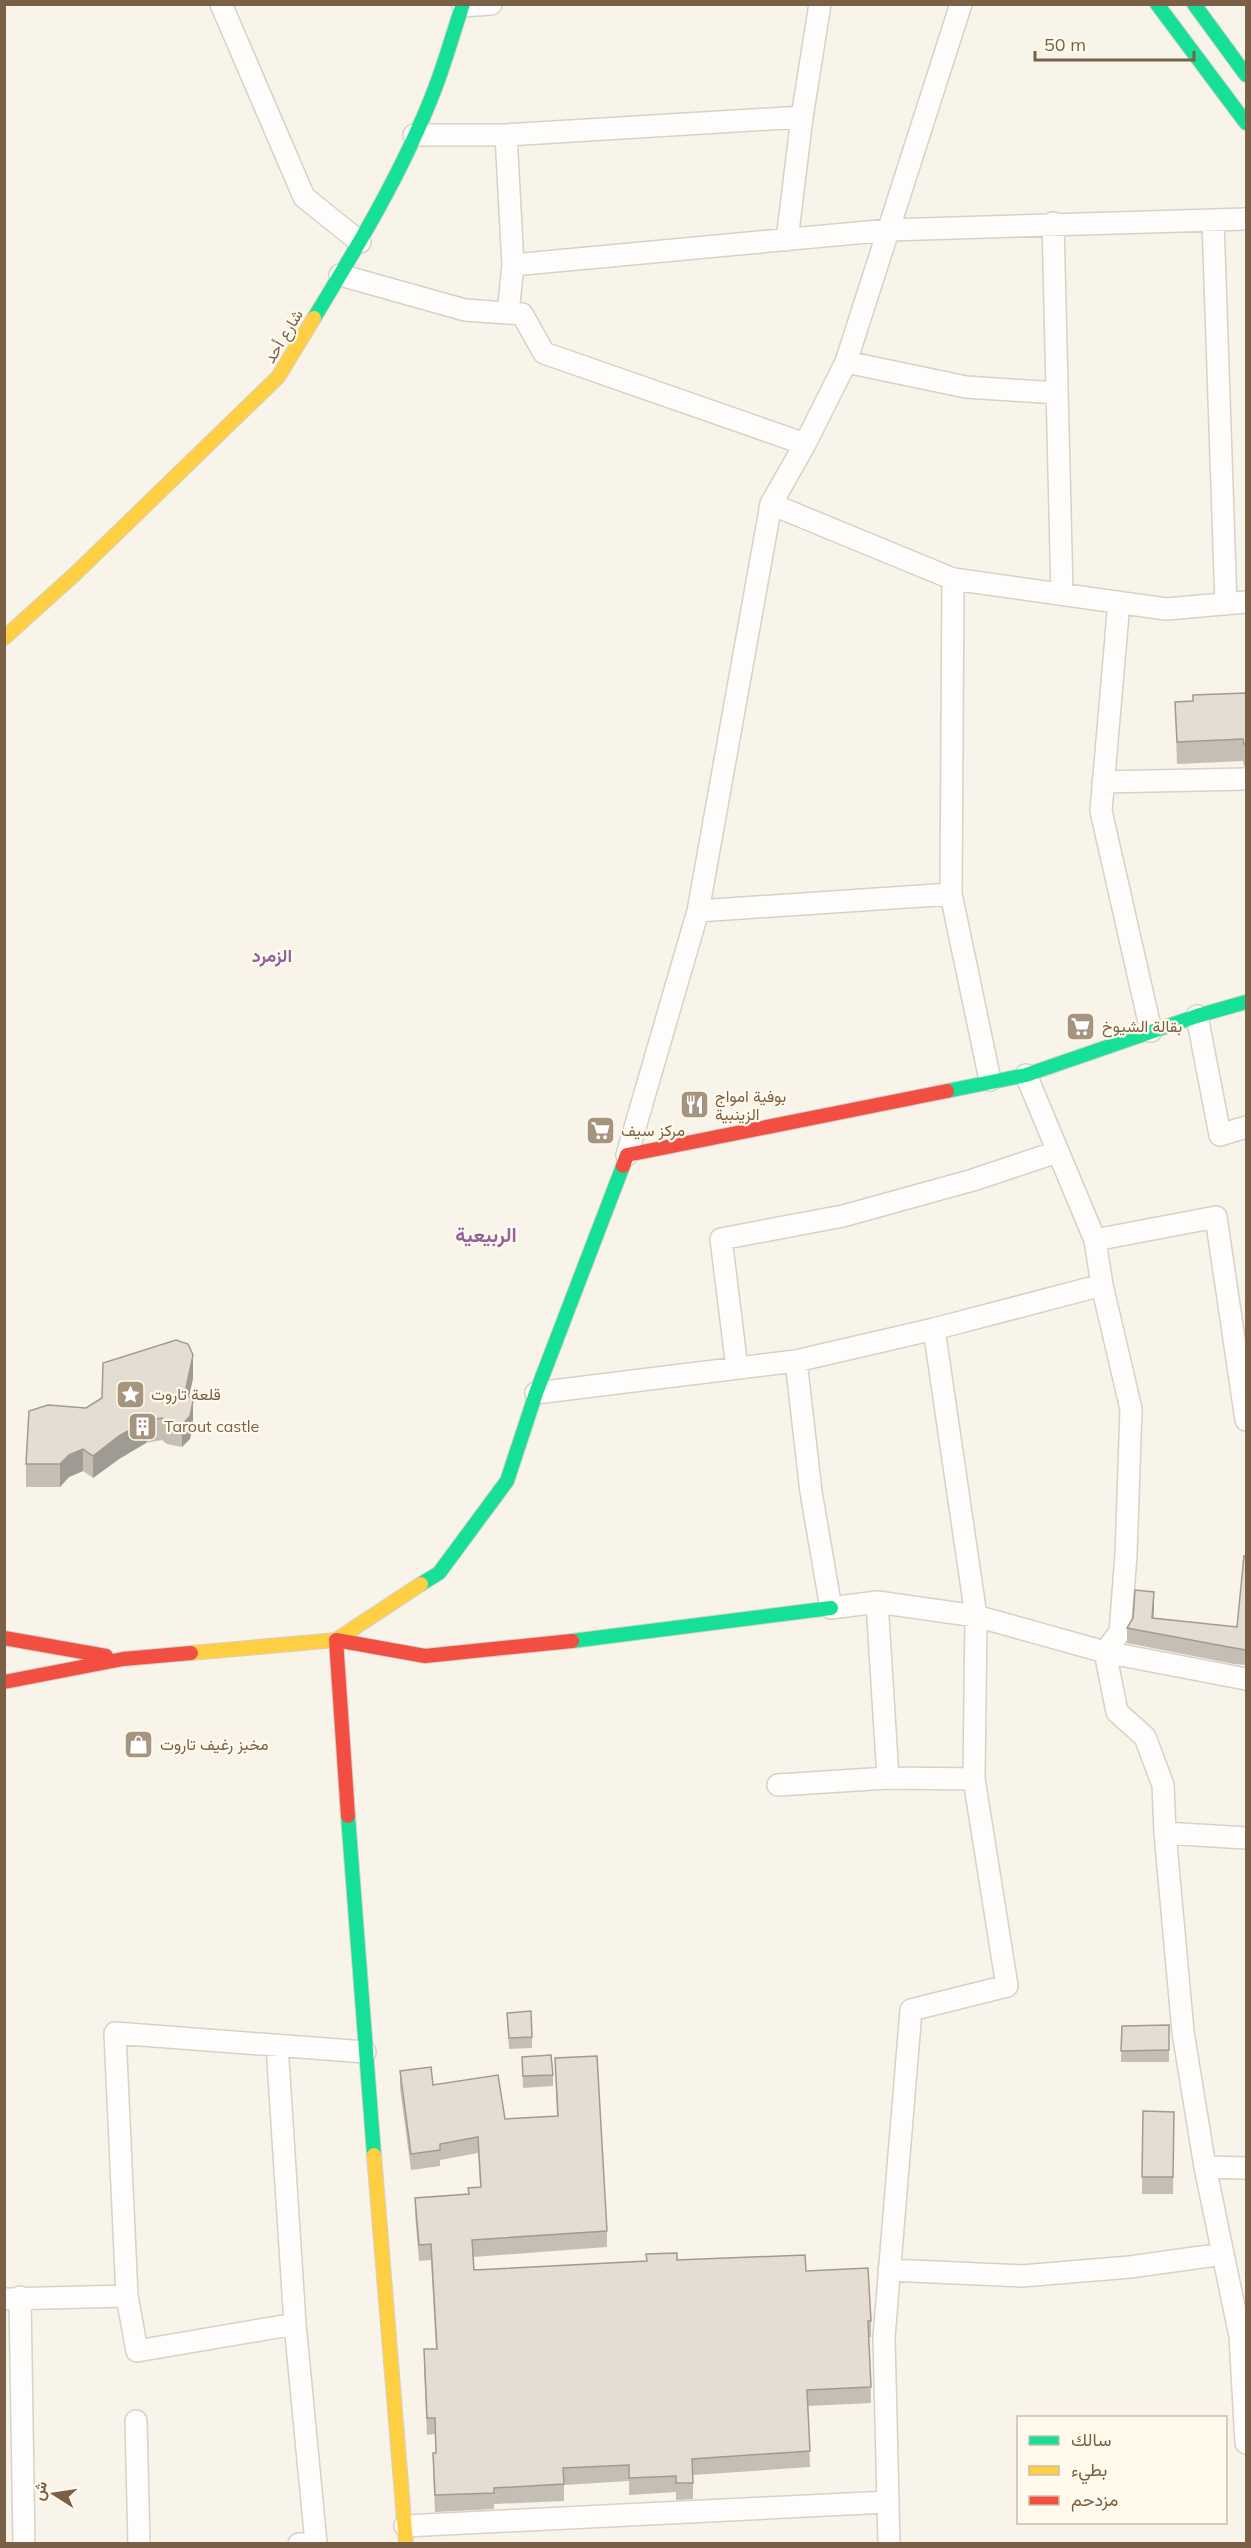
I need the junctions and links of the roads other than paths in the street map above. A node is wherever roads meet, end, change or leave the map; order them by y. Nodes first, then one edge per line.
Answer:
1 (221, 4) edge
2 (491, 4) edge
3 (820, 4) edge
4 (961, 4) edge
5 (1157, 4) edge
6 (1194, 4) edge
7 (463, 5) edge
8 (1246, 75) edge
9 (802, 117) junction
10 (1246, 123) edge
11 (414, 135) junction
12 (506, 135) junction
13 (1246, 219) edge
14 (1213, 220) junction
15 (1053, 223) junction
16 (889, 230) junction
17 (787, 240) junction
18 (360, 242) junction
19 (513, 265) junction
20 (340, 275) junction
21 (507, 313) junction
22 (846, 362) junction
23 (1057, 393) junction
24 (805, 444) junction
25 (771, 504) junction
26 (953, 579) junction
27 (1062, 594) junction
28 (1119, 602) junction
29 (1236, 603) edge
30 (4, 638) edge
31 (1246, 779) edge
32 (1103, 782) junction
33 (951, 894) junction
34 (698, 911) junction
35 (1246, 1002) edge
36 (1197, 1016) junction
37 (1151, 1031) junction
38 (1026, 1075) junction
39 (990, 1080) junction
40 (1246, 1127) edge
41 (1057, 1152) junction
42 (627, 1155) junction
43 (1095, 1240) junction
44 (1102, 1285) junction
45 (934, 1329) junction
46 (796, 1361) junction
47 (737, 1368) junction
48 (536, 1393) junction
49 (1246, 1420) edge
50 (877, 1602) junction
51 (831, 1608) junction
52 (976, 1616) junction
53 (4, 1638) edge
54 (336, 1640) junction
55 (1105, 1652) junction
56 (123, 1659) junction
57 (1246, 1679) edge
58 (4, 1682) edge
59 (888, 1778) junction
60 (974, 1779) junction
61 (778, 1785) dead end
62 (1165, 1833) junction
63 (1246, 1838) edge
64 (277, 2045) junction
65 (365, 2052) junction
66 (1205, 2167) junction
67 (1246, 2168) edge
68 (1223, 2254) junction
69 (890, 2270) junction
70 (127, 2296) junction
71 (12, 2298) edge
72 (295, 2324) junction
73 (136, 2421) dead end
74 (1246, 2443) edge
75 (887, 2502) junction
76 (405, 2535) edge
77 (24, 2544) edge
78 (140, 2544) edge
79 (299, 2544) edge
80 (889, 2544) edge

1 - 18 street
2 - 7 street
3 - 9 street
4 - 16 street
5 - 10 street
6 - 8 street
7 - 11 street, شارع أحد
9 - 12 street
9 - 17 street
11 - 12 street
11 - 18 street, شارع أحد
12 - 19 street
13 - 14 street
14 - 15 street
14 - 29 street
15 - 16 street
15 - 23 street
16 - 17 street
16 - 22 street
17 - 19 street
18 - 20 street, شارع أحد
19 - 21 street
20 - 21 street
20 - 30 street, شارع أحد
21 - 24 street
22 - 23 street
22 - 24 street
23 - 27 street
24 - 25 street
25 - 26 street
25 - 34 street
26 - 27 street
26 - 33 street
27 - 28 street
28 - 29 street
28 - 32 street
31 - 32 street
32 - 37 street
33 - 34 street
33 - 39 street
34 - 42 street
35 - 36 street
36 - 37 street
36 - 40 street
37 - 38 street
38 - 39 street
38 - 41 street
39 - 42 street
41 - 43 street
41 - 47 street
42 - 48 street
43 - 44 street
43 - 49 street
44 - 45 street
44 - 55 street
45 - 46 street
45 - 52 street
46 - 47 street
46 - 51 street
47 - 48 street
48 - 54 street
50 - 51 street
50 - 52 street
50 - 59 street
51 - 54 street
52 - 55 street
52 - 60 street
53 - 56 street
54 - 56 street
54 - 65 street
55 - 57 street
55 - 62 street
56 - 58 street
59 - 60 street
59 - 61 street
60 - 69 street
62 - 63 street
62 - 66 street
64 - 65 street
64 - 70 street
64 - 72 street
65 - 76 street
66 - 67 street
66 - 68 street
68 - 69 street
68 - 74 street
69 - 75 street
70 - 71 street
70 - 72 street
71 - 77 street
72 - 79 street
73 - 78 street
75 - 76 street
75 - 80 street

